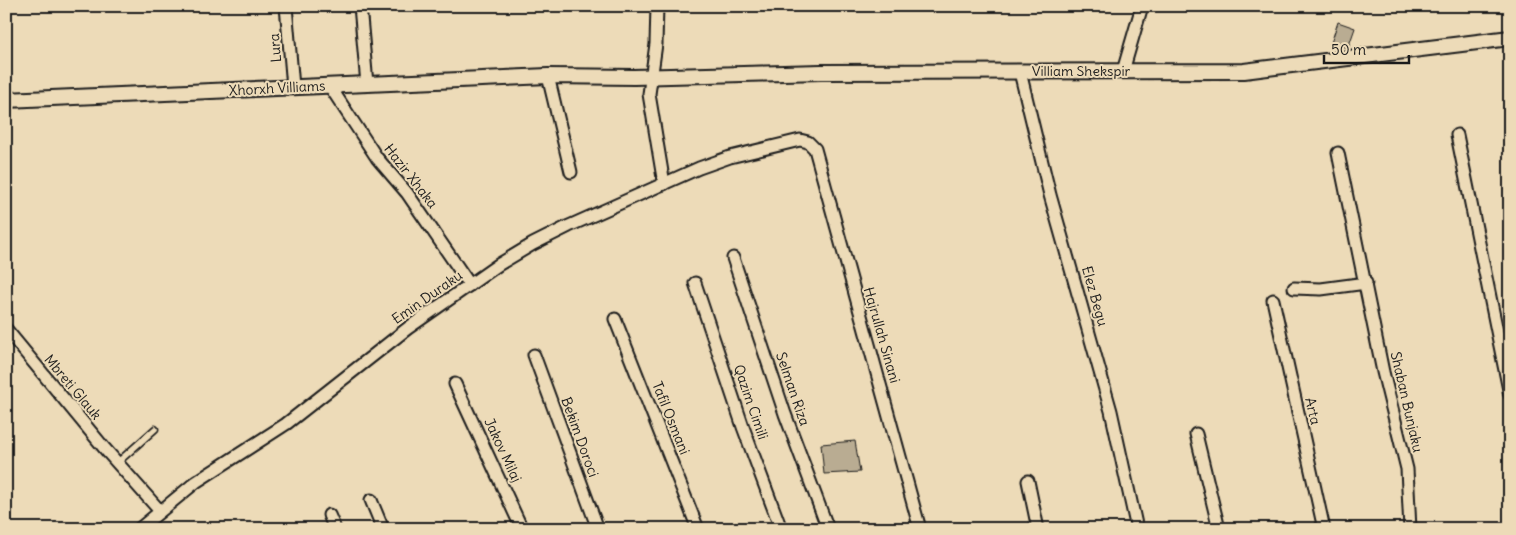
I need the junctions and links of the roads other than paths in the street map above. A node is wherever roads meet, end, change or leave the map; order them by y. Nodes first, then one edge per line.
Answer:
1 (286, 6) edge
2 (360, 6) edge
3 (658, 6) edge
4 (1142, 6) edge
5 (1510, 38) edge
6 (1123, 71) junction
7 (1020, 72) junction
8 (548, 76) junction
9 (650, 77) junction
10 (367, 84) junction
11 (330, 85) junction
12 (293, 87) junction
13 (6, 100) edge
14 (1457, 135) dead end
15 (815, 149) joint
16 (1338, 153) dead end
17 (571, 172) dead end
18 (664, 184) junction
19 (733, 258) dead end
20 (695, 283) dead end
21 (1366, 283) junction
22 (470, 285) junction
23 (1294, 288) dead end
24 (1273, 300) dead end
25 (615, 319) dead end
26 (6, 329) edge
27 (534, 354) dead end
28 (455, 384) dead end
29 (1510, 395) edge
30 (461, 412) dead end
31 (154, 429) dead end
32 (1196, 434) dead end
33 (118, 463) junction
34 (1028, 481) dead end
35 (372, 500) dead end
36 (160, 511) junction
37 (329, 515) dead end
38 (139, 529) edge
39 (335, 529) edge
40 (383, 529) edge
41 (516, 529) edge
42 (522, 529) edge
43 (598, 529) edge
44 (698, 529) edge
45 (781, 529) edge
46 (828, 529) edge
47 (920, 529) edge
48 (1038, 529) edge
49 (1137, 529) edge
50 (1219, 529) edge
51 (1324, 529) edge
52 (1410, 529) edge

1 - 12 street, Lura
2 - 10 street
3 - 9 street
4 - 6 street
5 - 6 street, Villiam Shekspir
6 - 7 street, Villiam Shekspir
7 - 9 street, Villiam Shekspir
7 - 49 street, Elez Begu
8 - 9 street, Xhorxh Villiams
8 - 10 street, Xhorxh Villiams
8 - 17 street
9 - 18 street
10 - 11 street, Xhorxh Villiams
11 - 12 street, Xhorxh Villiams
11 - 22 street, Hazir Xhaka
12 - 13 street, Xhorxh Villiams
14 - 29 street
15 - 18 street, Emin Duraku
15 - 47 street, Hajrullah Sinani
16 - 21 street, Shaban Bunjaku
18 - 22 street, Emin Duraku
19 - 46 street, Selman Riza
20 - 45 street, Qazim Cimili
21 - 23 street
21 - 52 street, Shaban Bunjaku
22 - 36 street, Emin Duraku
24 - 51 street, Arta
25 - 44 street, Tafil Osmani
26 - 33 street, Mbreti Glauk
27 - 43 street, Bekim Doroci
28 - 42 street, Jakov Milaj
30 - 41 street
31 - 33 lane
32 - 50 street
33 - 36 street, Mbreti Glauk
34 - 48 street
35 - 40 street
36 - 38 street, Emin Duraku
37 - 39 street

